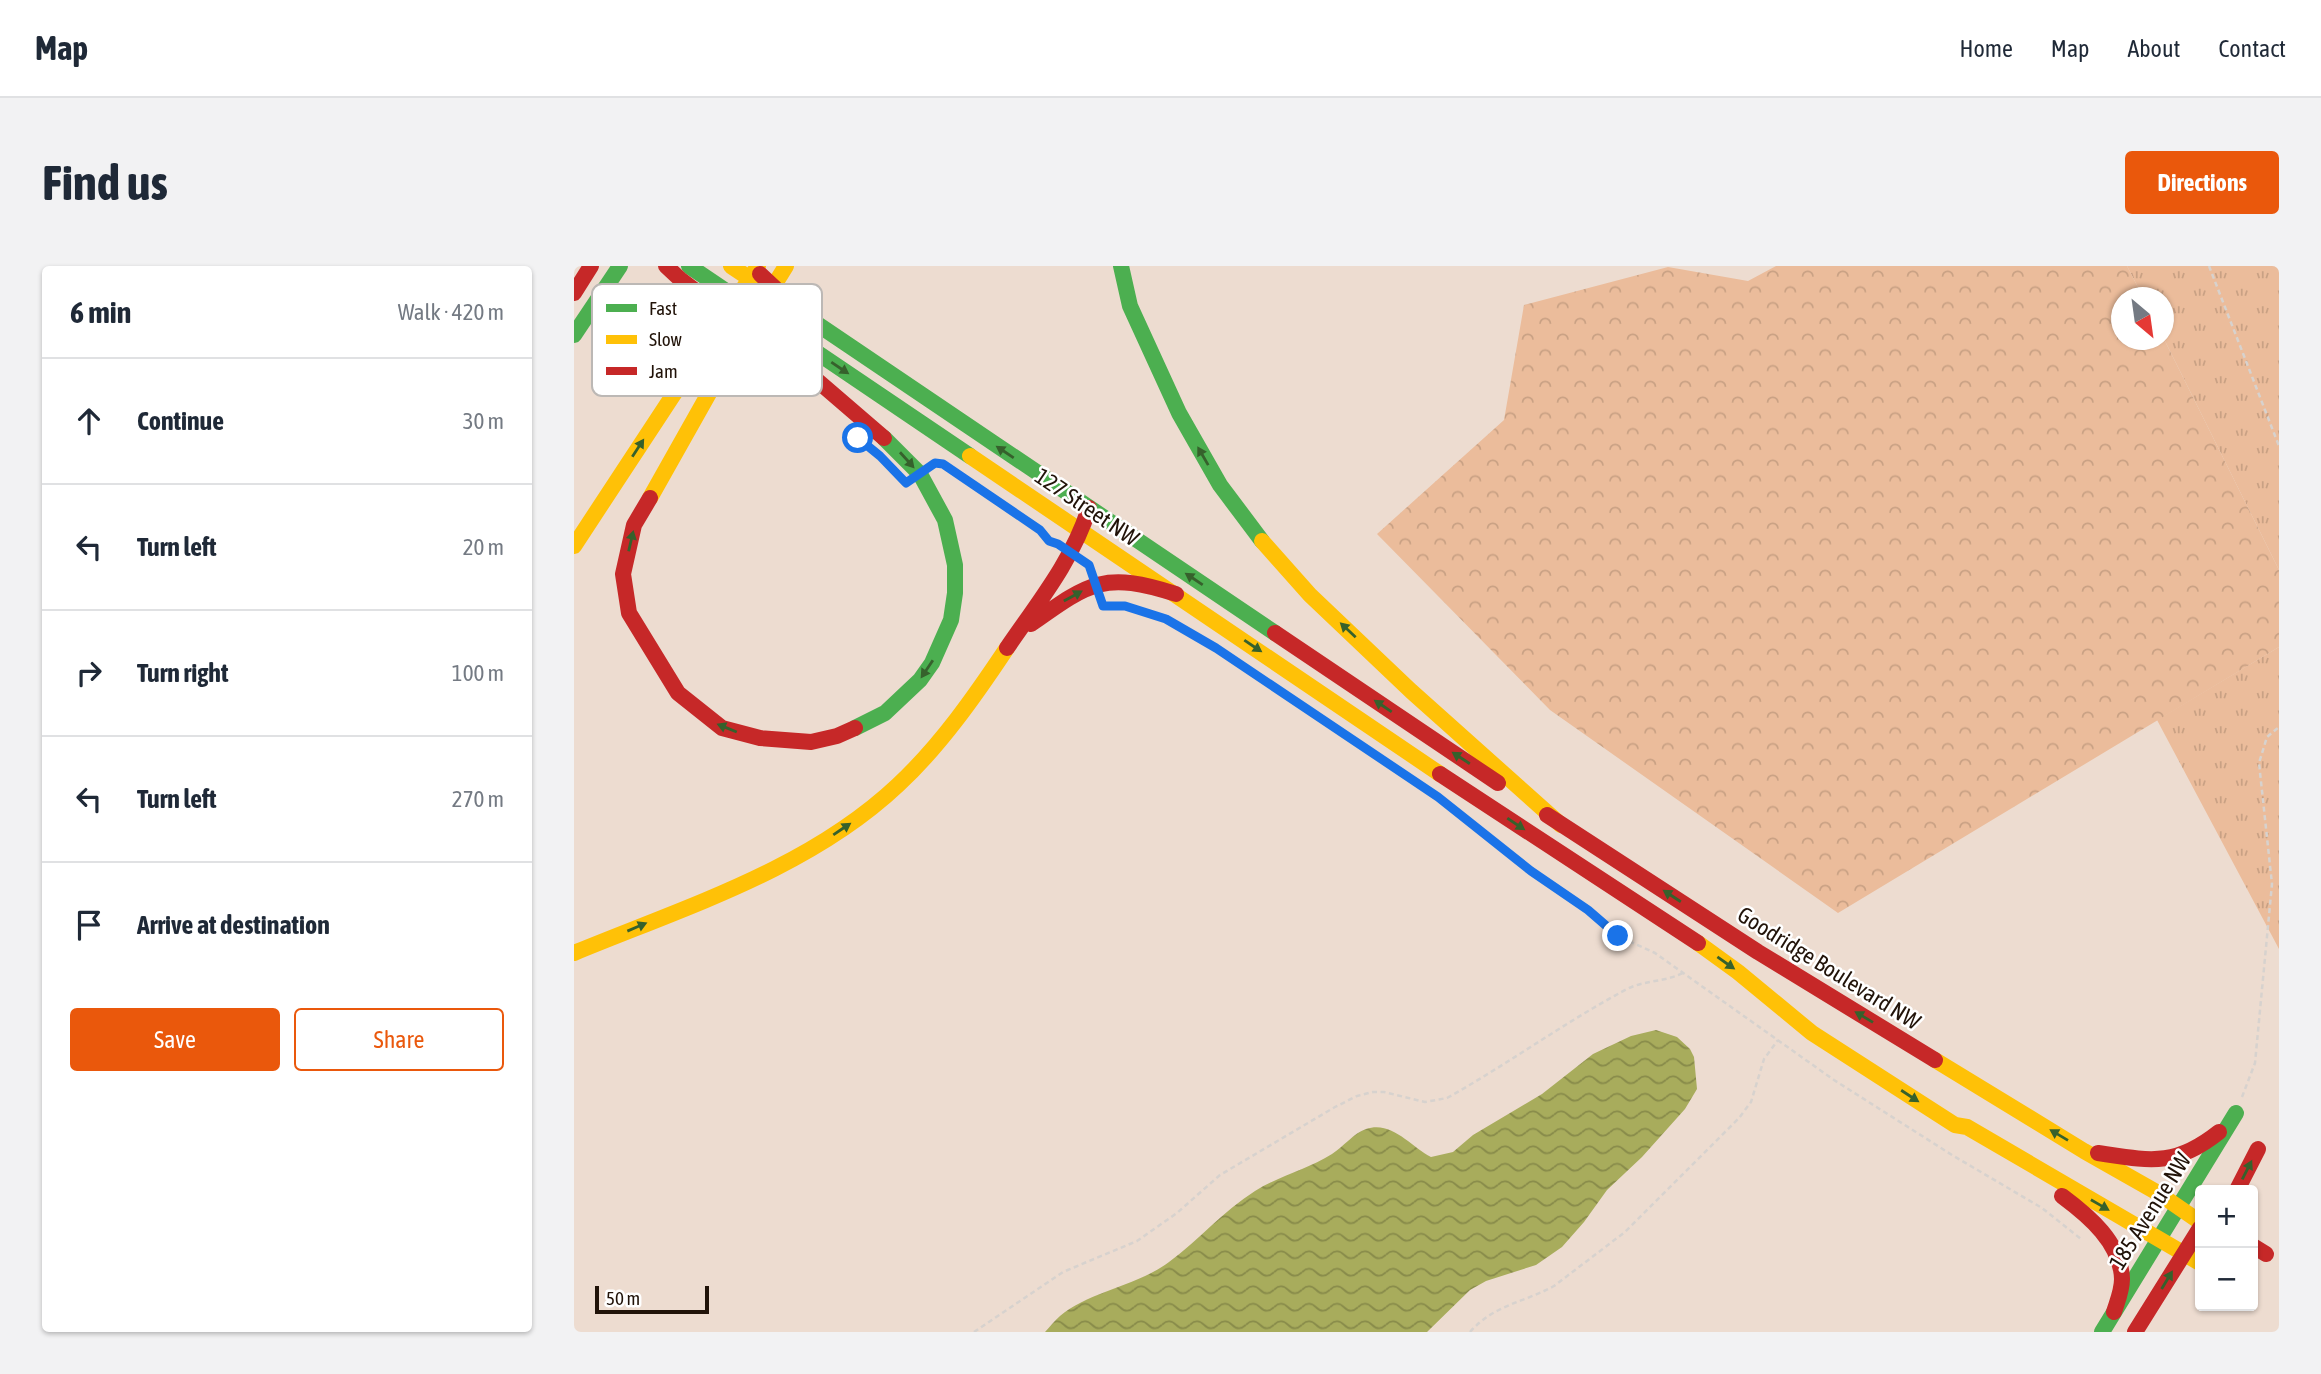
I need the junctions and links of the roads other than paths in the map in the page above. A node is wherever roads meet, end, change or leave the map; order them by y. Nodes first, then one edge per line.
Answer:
1 (591, 266) edge
2 (620, 266) edge
3 (666, 266) edge
4 (689, 266) edge
5 (732, 266) edge
6 (752, 266) edge
7 (758, 266) edge
8 (786, 266) edge
9 (1121, 266) edge
10 (608, 284) edge
11 (689, 284) edge
12 (715, 284) edge
13 (746, 284) edge
14 (758, 284) edge
15 (771, 284) edge
16 (775, 284) edge
17 (574, 293) edge
18 (592, 308) edge
19 (822, 328) edge
20 (574, 335) edge
21 (822, 357) edge
22 (822, 385) edge
23 (673, 396) edge
24 (707, 396) edge
25 (1089, 509) junction
26 (1082, 531) junction
27 (574, 546) edge
28 (1176, 594) junction
29 (1016, 634) junction
30 (1439, 744) joint
31 (1561, 825) junction
32 (574, 953) edge
33 (1955, 1125) junction
34 (2258, 1149) dead end
35 (2084, 1151) junction
36 (2240, 1185) edge
37 (2180, 1207) junction
38 (2195, 1218) edge
39 (2195, 1236) edge
40 (2159, 1239) junction
41 (2183, 1254) junction
42 (2195, 1260) edge
43 (2114, 1312) junction
44 (2102, 1332) edge
45 (2136, 1332) edge

1 - 17 main road
2 - 10 main road
3 -> 11 main road
4 -> 12 main road, 127 Street NW
5 - 14 main road, 127 Street NW
6 - 15 main road
13 -> 7 main road
16 -> 8 main road
31 -> 9 main road
18 - 20 main road
25 -> 19 main road, 127 Street NW
21 -> 26 main road, 127 Street NW
22 -> 24 main road
27 -> 23 main road
25 - 26 main road
30 -> 25 main road, 127 Street NW
26 - 28 main road, 127 Street NW
26 - 29 main road
29 -> 28 main road
28 -> 33 main road, 127 Street NW
32 -> 29 main road
31 -> 30 main road, Goodridge Boulevard NW
35 -> 31 main road, Goodridge Boulevard NW
33 -> 40 main road
33 - 43 main road
36 -> 34 main road
35 - 37 main road, Goodridge Boulevard NW
35 - 37 main road, 185 Avenue NW
37 - 38 main road, Goodridge Boulevard NW
37 - 40 main road, 185 Avenue NW
39 - 41 main road
40 - 41 main road
40 - 43 main road, 185 Avenue NW
41 - 42 main road
45 -> 41 main road
43 - 44 main road, 185 Avenue NW

